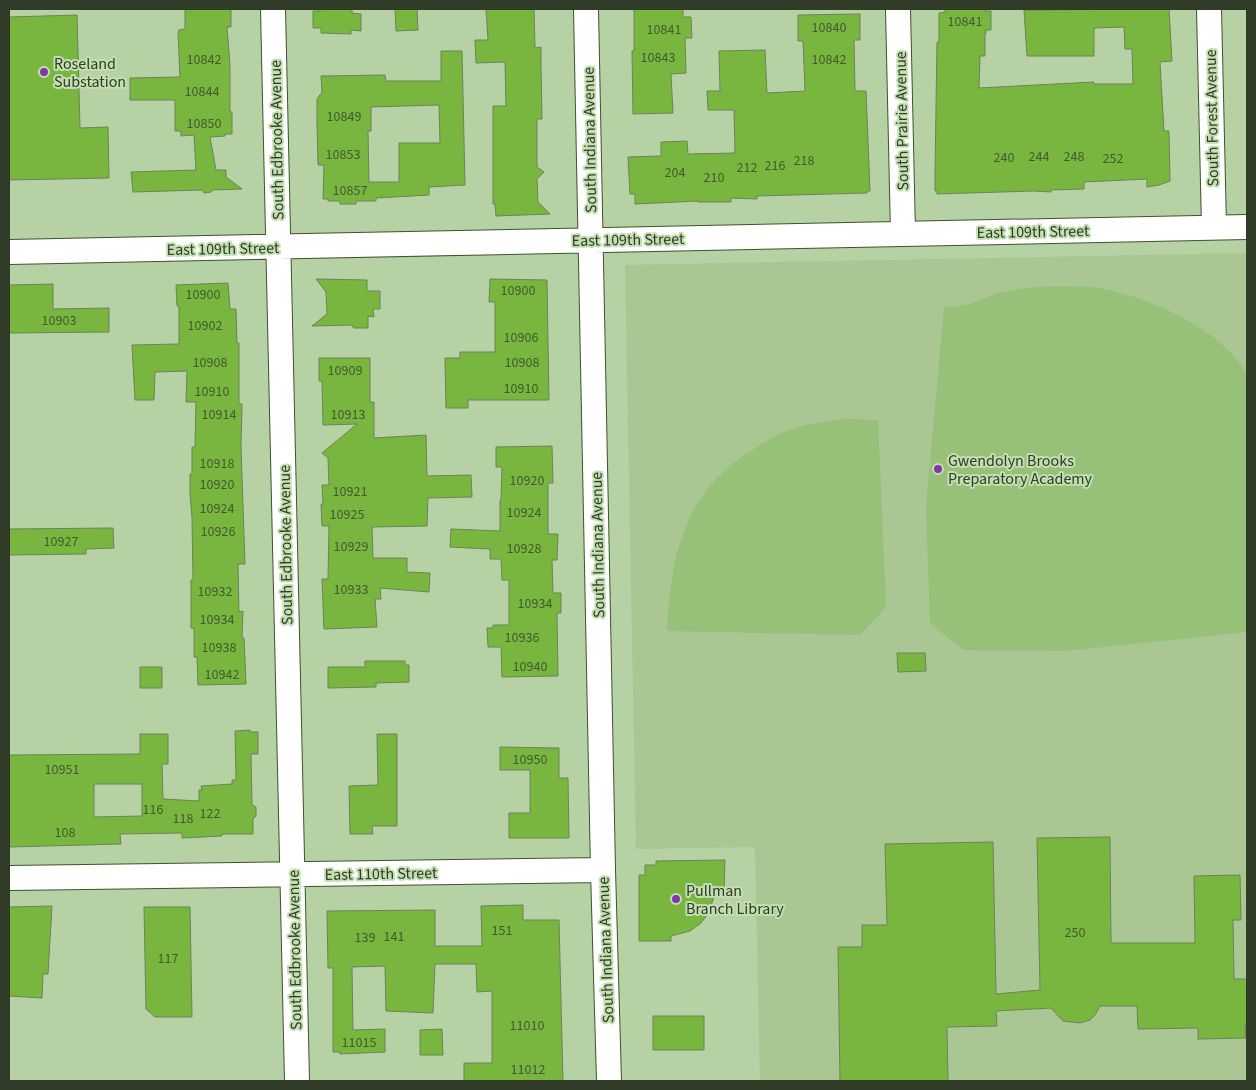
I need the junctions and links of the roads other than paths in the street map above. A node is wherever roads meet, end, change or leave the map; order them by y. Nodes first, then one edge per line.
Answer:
1 (273, 9) edge
2 (586, 9) edge
3 (898, 9) edge
4 (1209, 9) edge
5 (1247, 227) edge
6 (1214, 228) junction
7 (903, 234) junction
8 (591, 240) junction
9 (278, 246) junction
10 (9, 252) edge
11 (603, 870) junction
12 (292, 874) junction
13 (9, 878) edge
14 (297, 1081) edge
15 (609, 1081) edge

1 - 9 street, South Edbrooke Avenue
2 - 8 street, South Indiana Avenue
3 - 7 street, South Prairie Avenue
4 - 6 street, South Forest Avenue
5 - 6 street, East 109th Street
6 - 7 street, East 109th Street
7 - 8 street, East 109th Street
8 - 9 street, East 109th Street
8 - 11 street, South Indiana Avenue
9 - 10 street, East 109th Street
9 - 12 street, South Edbrooke Avenue
11 - 12 street, East 110th Street
11 - 15 street, South Indiana Avenue
12 - 13 street, East 110th Street
12 - 14 street, South Edbrooke Avenue

